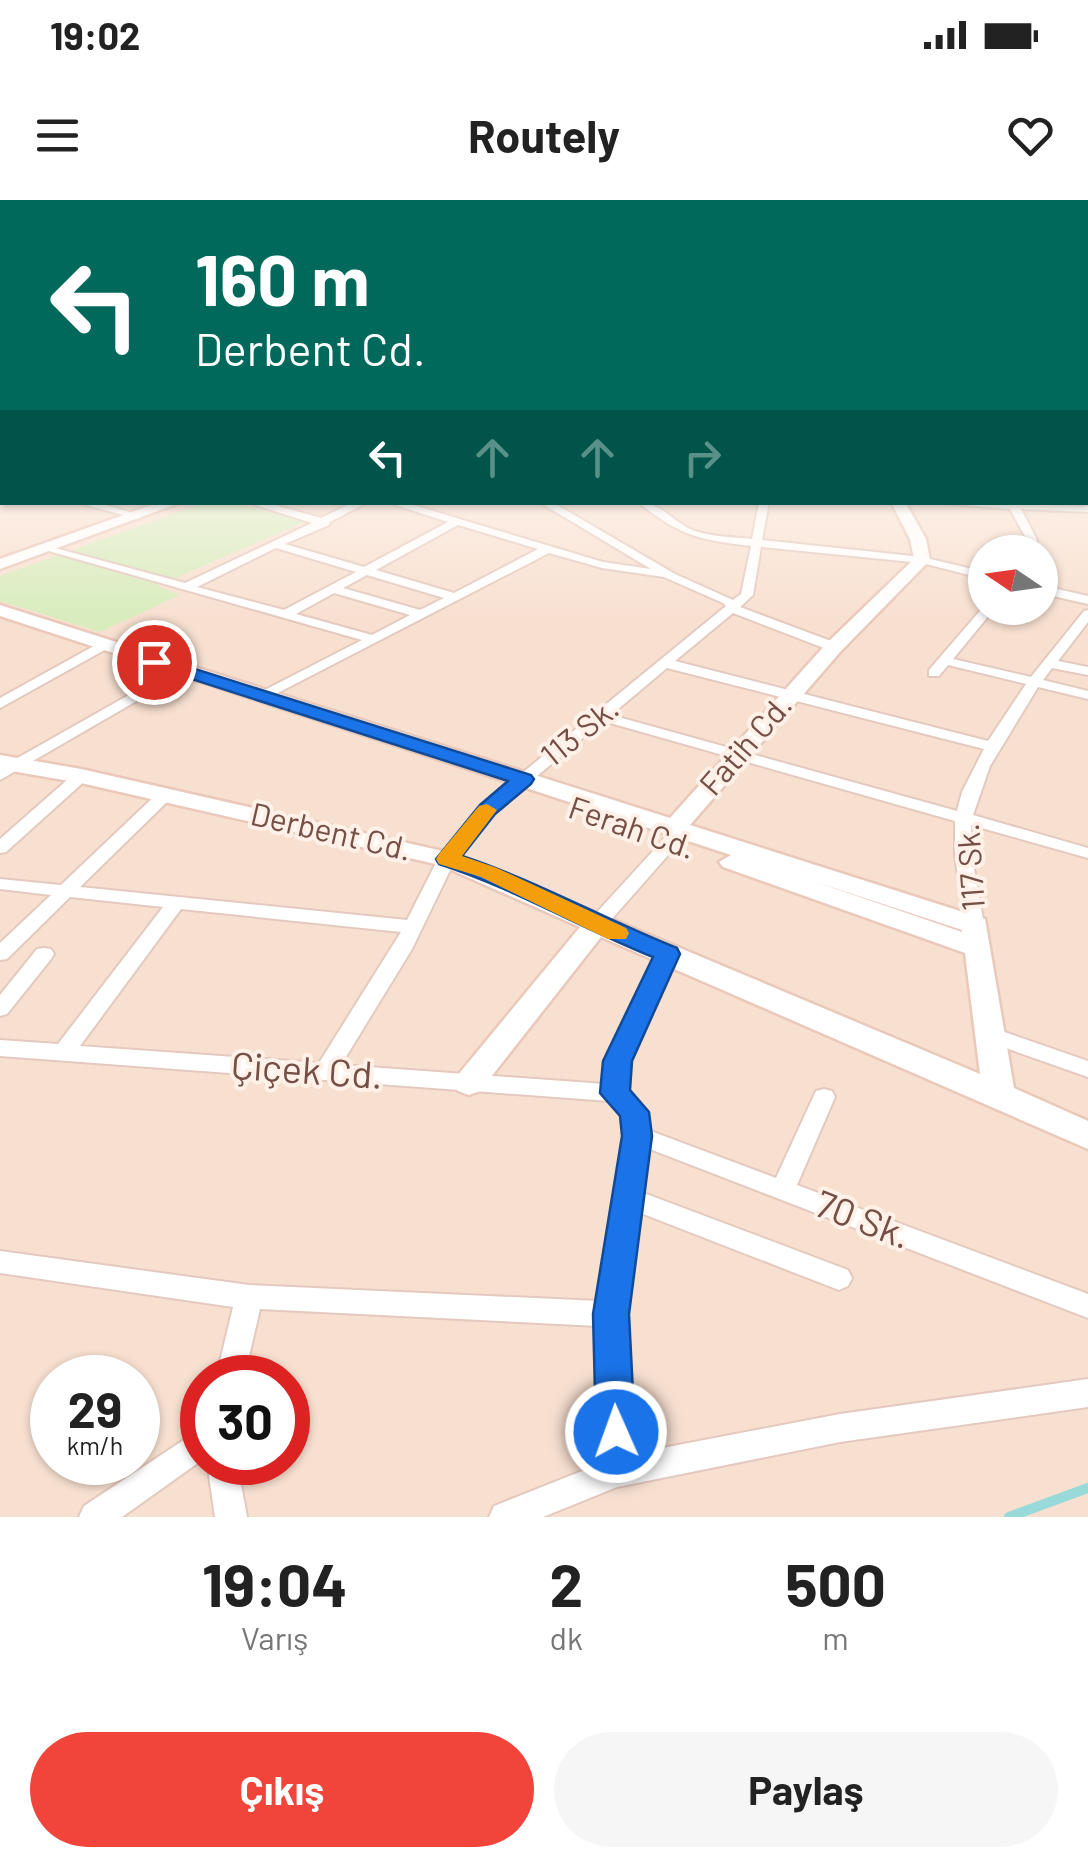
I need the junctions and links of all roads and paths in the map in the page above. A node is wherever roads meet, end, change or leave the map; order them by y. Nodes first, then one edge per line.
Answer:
1 (92, 505) edge
2 (168, 505) edge
3 (261, 505) edge
4 (357, 505) edge
5 (402, 505) edge
6 (553, 505) edge
7 (647, 505) edge
8 (764, 505) edge
9 (900, 505) edge
10 (1014, 505) edge
11 (1028, 505) edge
12 (1088, 509) edge
13 (138, 516) junction
14 (458, 521) junction
15 (325, 522) junction
16 (1029, 535) edge
17 (759, 544) junction
18 (276, 545) junction
19 (44, 548) junction
20 (544, 550) junction
21 (922, 560) junction
22 (0, 564) edge
23 (370, 570) junction
24 (968, 572) edge
25 (672, 576) junction
26 (189, 586) junction
27 (334, 589) junction
28 (1058, 593) edge
29 (452, 596) junction
30 (1088, 600) edge
31 (734, 609) junction
32 (0, 610) edge
33 (286, 614) junction
34 (420, 614) junction
35 (1088, 614) edge
36 (0, 622) edge
37 (976, 625) edge
38 (370, 638) junction
39 (834, 646) junction
40 (97, 648) junction
41 (947, 661) junction
42 (665, 663) junction
43 (1049, 663) junction
44 (1088, 671) edge
45 (934, 672) dead end
46 (174, 674) junction
47 (1034, 684) junction
48 (790, 695) junction
49 (264, 696) junction
50 (1088, 696) edge
51 (0, 704) edge
52 (600, 716) junction
53 (995, 747) junction
54 (738, 754) junction
55 (4, 767) edge
56 (82, 776) junction
57 (518, 784) junction
58 (165, 795) junction
59 (964, 818) junction
60 (674, 834) junction
61 (0, 848) edge
62 (1088, 853) edge
63 (448, 859) junction
64 (0, 884) edge
65 (62, 892) junction
66 (174, 905) junction
67 (596, 925) junction
68 (414, 927) junction
69 (976, 936) junction
70 (0, 954) edge
71 (44, 954) dead end
72 (668, 954) junction
73 (0, 1009) edge
74 (990, 1035) junction
75 (0, 1048) edge
76 (63, 1053) junction
77 (1088, 1069) edge
78 (325, 1072) junction
79 (468, 1082) junction
80 (615, 1093) junction
81 (999, 1094) junction
82 (824, 1097) dead end
83 (637, 1136) junction
84 (1088, 1136) edge
85 (783, 1190) junction
86 (628, 1198) junction
87 (0, 1262) edge
88 (839, 1278) dead end
89 (249, 1297) junction
90 (1088, 1306) edge
91 (611, 1314) junction
92 (235, 1355) edge
93 (1088, 1393) edge
94 (180, 1458) edge
95 (617, 1472) junction
96 (226, 1485) edge
97 (94, 1517) edge
98 (231, 1517) edge
99 (505, 1517) edge

1 - 13 street
2 - 13 street
3 - 15 street
4 - 15 street
5 - 14 street
6 - 25 street
7 - 17 street
8 - 17 street, 113 Sk.
9 - 21 street
10 - 16 street
11 - 12 street
13 - 19 street
14 - 20 street
14 - 23 street
15 - 18 street
17 - 21 street
17 - 31 street, 113 Sk.
18 - 23 street
18 - 26 street
19 - 22 street
19 - 26 street
20 - 25 street
20 - 29 street
21 - 24 street
21 - 39 street, Fatih Cd.
23 - 27 street
23 - 29 street
25 - 31 street
26 - 33 street
27 - 33 street
27 - 34 street
28 - 30 street
29 - 34 street
31 - 39 street
31 - 42 street, 113 Sk.
32 - 40 street, Ferah Cd.
33 - 38 street
34 - 38 street
35 - 43 street, 117 Sk.
36 - 40 street, Ferah Cd.
37 - 41 street
38 - 49 street
39 - 48 street, Fatih Cd.
40 - 46 street, Ferah Cd.
40 - 51 street
41 - 45 street
41 - 47 street
42 - 48 street
42 - 52 street, 113 Sk.
43 - 44 street
43 - 47 street, 117 Sk.
46 - 49 street, Ferah Cd.
46 - 55 street
46 - 57 street, Ferah Cd.
47 - 50 street
47 - 53 street, 117 Sk.
48 - 53 street
48 - 54 street, Fatih Cd.
49 - 57 street, Ferah Cd.
52 - 54 street
52 - 57 street, 113 Sk.
53 - 59 street, 117 Sk.
54 - 59 street
54 - 60 street, Fatih Cd.
55 - 56 street, Derbent Cd.
56 - 58 street, Derbent Cd.
56 - 61 street
57 - 60 street, Ferah Cd.
57 - 63 street, 113 Sk.
58 - 63 street, Derbent Cd.
58 - 65 street
59 - 62 street
59 - 69 street, 117 Sk.
60 - 67 street, Fatih Cd.
60 - 69 street, Ferah Cd.
63 - 67 street, Derbent Cd.
63 - 68 street, 113 Sk.
64 - 65 street
65 - 66 street
65 - 70 street
66 - 68 street
66 - 76 street
67 - 72 street, Derbent Cd.
67 - 79 street, Fatih Cd.
68 - 78 street, 113 Sk.
69 - 74 street, 117 Sk.
71 - 73 street
72 - 80 street
72 - 81 street, Derbent Cd.
74 - 77 street
74 - 81 street, 117 Sk.
75 - 76 street, Çiçek Cd.
76 - 78 street, Çiçek Cd.
78 - 79 street, Çiçek Cd.
79 - 80 street, Çiçek Cd.
80 - 83 street
81 - 84 street, Derbent Cd.
82 - 85 street
83 - 85 street, 70 Sk.
83 - 86 street
85 - 90 street, 70 Sk.
86 - 88 street
86 - 91 street
87 - 89 street
89 - 91 street
89 - 92 street
91 - 95 street
93 - 95 street
94 - 97 street
95 - 99 street
96 - 98 street

